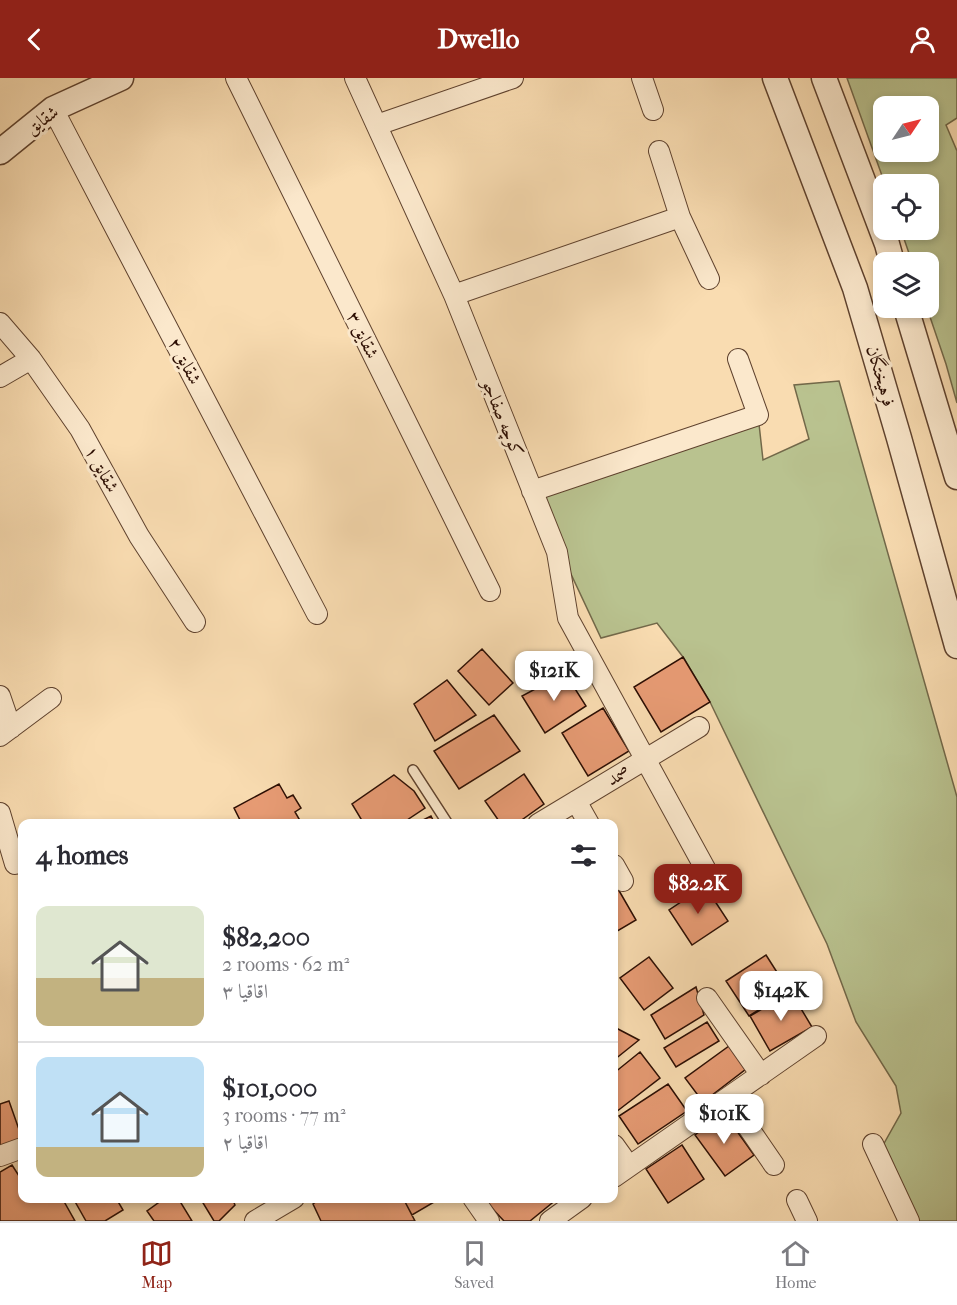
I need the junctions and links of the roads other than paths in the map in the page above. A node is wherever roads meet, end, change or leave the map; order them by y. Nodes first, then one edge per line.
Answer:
1 (121, 78) edge
2 (236, 78) edge
3 (355, 78) edge
4 (513, 78) edge
5 (642, 78) edge
6 (775, 78) edge
7 (824, 78) edge
8 (53, 109) junction
9 (653, 110) dead end
10 (376, 124) junction
11 (659, 151) dead end
12 (0, 152) edge
13 (680, 217) junction
14 (889, 252) edge
15 (709, 279) dead end
16 (454, 295) junction
17 (909, 318) edge
18 (0, 323) edge
19 (31, 359) junction
20 (738, 359) dead end
21 (0, 377) edge
22 (957, 477) edge
23 (532, 491) junction
24 (490, 591) dead end
25 (317, 614) dead end
26 (195, 622) dead end
27 (957, 646) edge
28 (0, 696) edge
29 (51, 698) dead end
30 (699, 727) dead end
31 (5, 732) edge
32 (645, 759) junction
33 (413, 770) dead end
34 (576, 801) junction
35 (0, 813) edge
36 (445, 819) edge
37 (546, 819) edge
38 (587, 819) edge
39 (15, 864) dead end
40 (718, 892) dead end
41 (707, 998) dead end
42 (816, 1036) dead end
43 (761, 1074) junction
44 (728, 1098) junction
45 (873, 1144) dead end
46 (18, 1149) edge
47 (0, 1156) edge
48 (774, 1165) dead end
49 (621, 1172) edge
50 (797, 1200) dead end
51 (286, 1203) edge
52 (476, 1203) edge
53 (575, 1203) edge
54 (255, 1221) edge
55 (489, 1221) edge
56 (550, 1221) edge
57 (807, 1221) edge
58 (909, 1221) edge

1 - 8 street, شقایق
2 - 24 street, شقایق ۳
3 - 10 street, کوچه صفاجو
4 - 10 street
5 - 9 street
6 - 27 street, فرهیختگان
7 - 14 street
8 - 12 street, شقایق
8 - 25 street, شقایق ۲
10 - 16 street, کوچه صفاجو
11 - 13 street
13 - 15 street
13 - 16 street
16 - 23 street, کوچه صفاجو
17 - 22 street
18 - 19 street, شقایق ۱
19 - 21 street
19 - 26 street, شقایق ۱
20 - 23 street
23 - 32 street, کوچه صفاجو
28 - 31 street
29 - 31 street
30 - 32 street, صمد
32 - 34 street, صمد
32 - 40 street, کوچه صفاجو
33 - 36 lane
34 - 37 street, صمد
34 - 38 street
35 - 39 street
41 - 43 street
42 - 43 street
43 - 44 street
44 - 48 street
44 - 49 street
45 - 58 street
46 - 47 street
50 - 57 street
51 - 54 street
52 - 55 street
53 - 56 street

